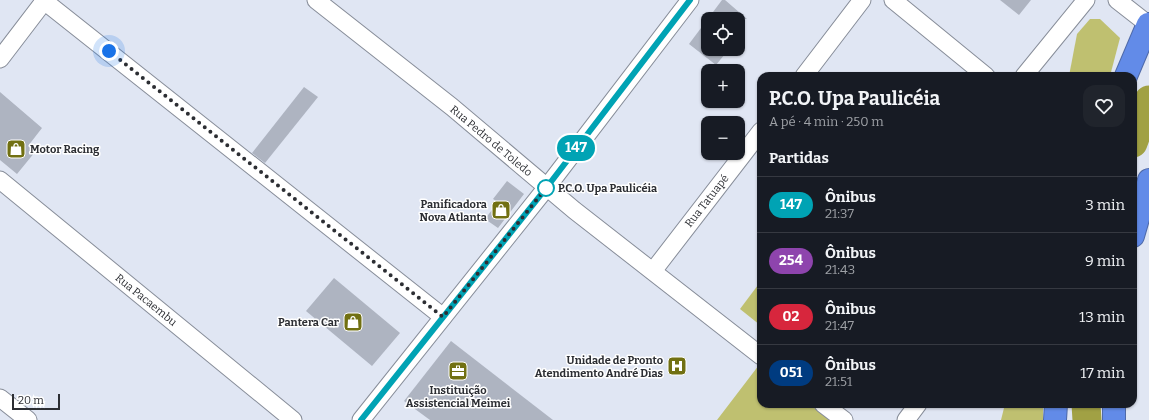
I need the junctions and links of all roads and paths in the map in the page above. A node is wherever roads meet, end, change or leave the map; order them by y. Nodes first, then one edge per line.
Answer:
1 (44, 0) edge
2 (316, 0) edge
3 (690, 0) edge
4 (862, 0) edge
5 (893, 0) edge
6 (1086, 0) edge
7 (1117, 0) edge
8 (1148, 25) edge
9 (0, 59) edge
10 (807, 72) edge
11 (981, 72) edge
12 (1027, 72) edge
13 (1128, 72) edge
14 (757, 136) edge
15 (0, 180) edge
16 (1149, 180) edge
17 (547, 187) junction
18 (1137, 222) edge
19 (652, 271) junction
20 (443, 317) junction
21 (757, 353) edge
22 (0, 398) edge
23 (828, 408) edge
24 (915, 408) edge
25 (1056, 408) edge
26 (1114, 408) edge
27 (28, 420) edge
28 (293, 420) edge
29 (361, 420) edge
30 (844, 420) edge
31 (906, 420) edge
32 (1055, 420) edge
33 (1114, 420) edge

1 - 9 street
1 - 20 street
2 - 17 street, Rua Pedro de Toledo
3 - 17 street
4 - 10 street
5 - 11 street
6 - 12 street
7 - 8 street
8 - 13 highway
14 - 19 street, Rua Tatuapé
15 - 28 street, Rua Pacaembu
16 - 18 highway
17 - 19 street, Rua Pedro de Toledo
17 - 20 street
19 - 21 street, Rua Pedro de Toledo
20 - 29 street
22 - 27 street
23 - 30 street
24 - 31 street
25 - 32 highway
26 - 33 highway

